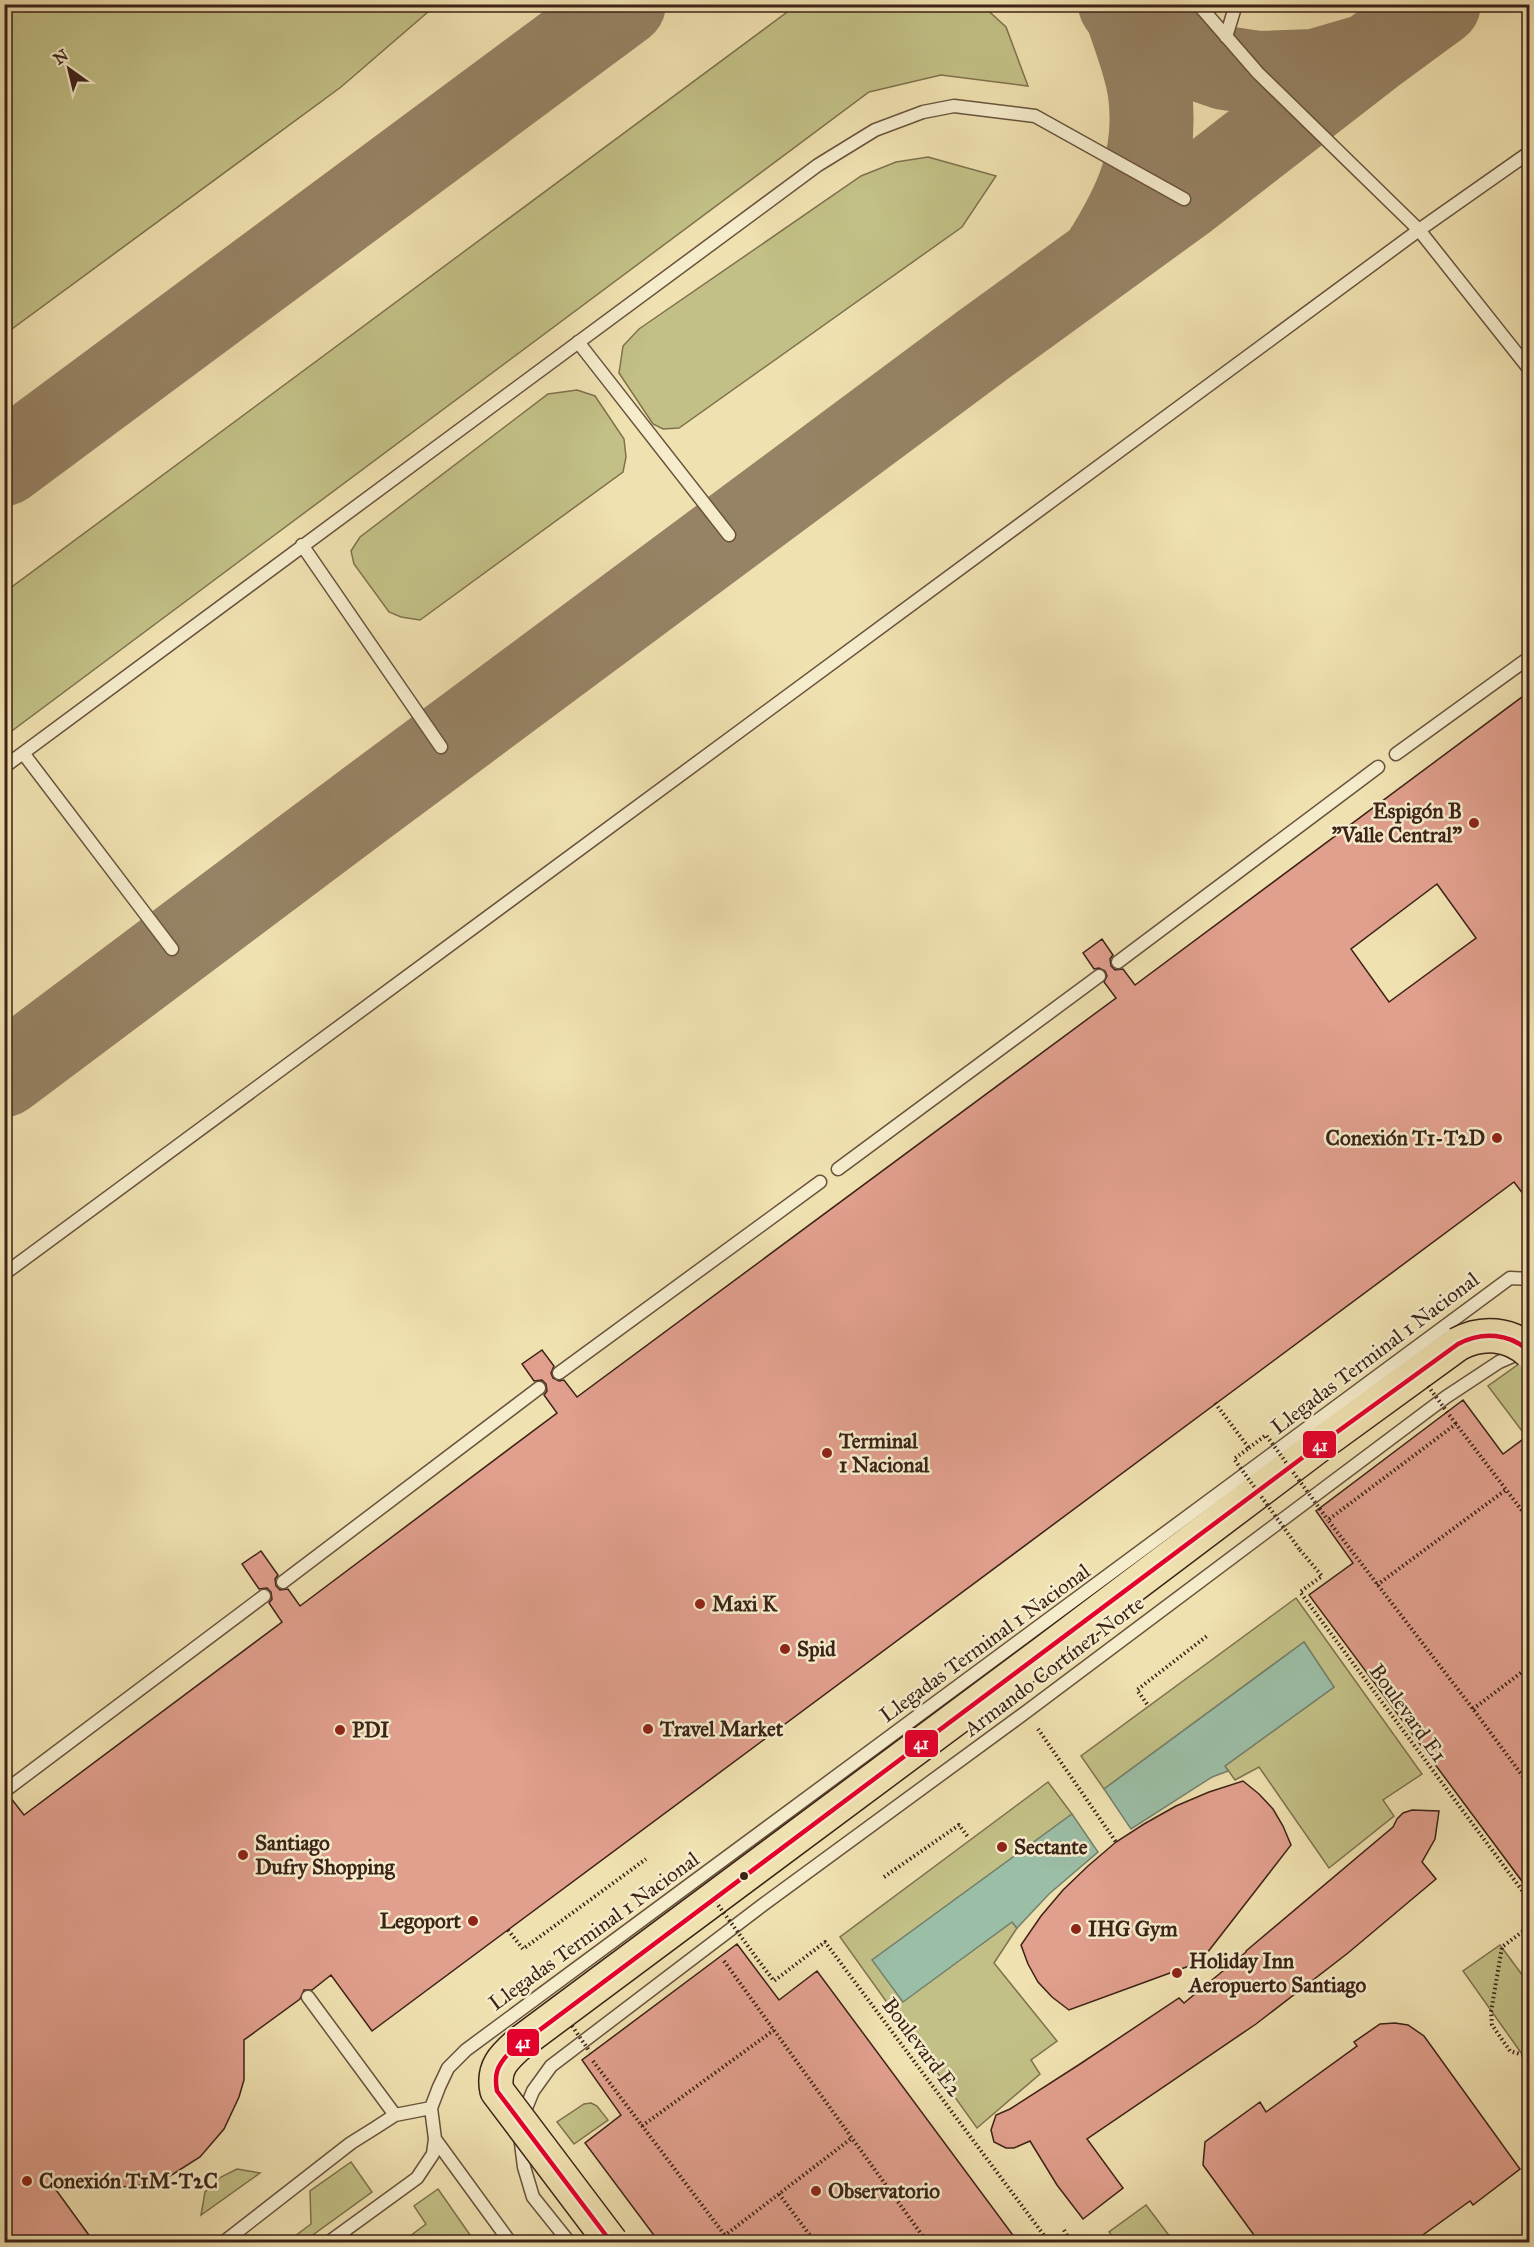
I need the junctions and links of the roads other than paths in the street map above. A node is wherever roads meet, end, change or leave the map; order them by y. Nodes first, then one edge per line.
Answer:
1 (1198, 4) edge
2 (1236, 4) edge
3 (1226, 37) junction
4 (1530, 152) edge
5 (1184, 199) dead end
6 (1419, 230) junction
7 (578, 342) junction
8 (1530, 370) edge
9 (729, 535) dead end
10 (302, 545) junction
11 (1530, 657) edge
12 (441, 747) dead end
13 (23, 753) junction
14 (1396, 754) dead end
15 (4, 767) edge
16 (1378, 767) dead end
17 (172, 949) dead end
18 (1118, 962) dead end
19 (1099, 976) dead end
20 (838, 1169) dead end
21 (820, 1182) dead end
22 (4, 1274) edge
23 (1530, 1279) edge
24 (1530, 1352) edge
25 (559, 1373) dead end
26 (539, 1388) dead end
27 (283, 1582) dead end
28 (264, 1596) dead end
29 (6, 1790) edge
30 (308, 1997) dead end
31 (431, 2108) junction
32 (395, 2115) junction
33 (435, 2139) junction
34 (224, 2242) edge
35 (329, 2242) edge
36 (510, 2242) edge
37 (569, 2242) edge
38 (611, 2242) edge

1 - 3 lane
2 - 3 lane
3 - 6 lane
4 - 6 lane
5 - 7 lane
6 - 8 lane
6 - 22 lane
7 - 9 lane
7 - 10 lane
10 - 12 lane
10 - 13 lane
11 - 14 lane
13 - 15 lane
13 - 17 lane
16 - 18 lane
19 - 20 lane
21 - 25 lane
23 - 31 lane, Llegadas Terminal 1 Nacional
24 - 37 lane, Armando Cortínez Norte
24 - 38 highway, bridge
26 - 27 lane
28 - 29 lane
30 - 32 lane
31 - 32 lane
31 - 33 lane
32 - 34 lane
33 - 35 lane
33 - 36 lane

